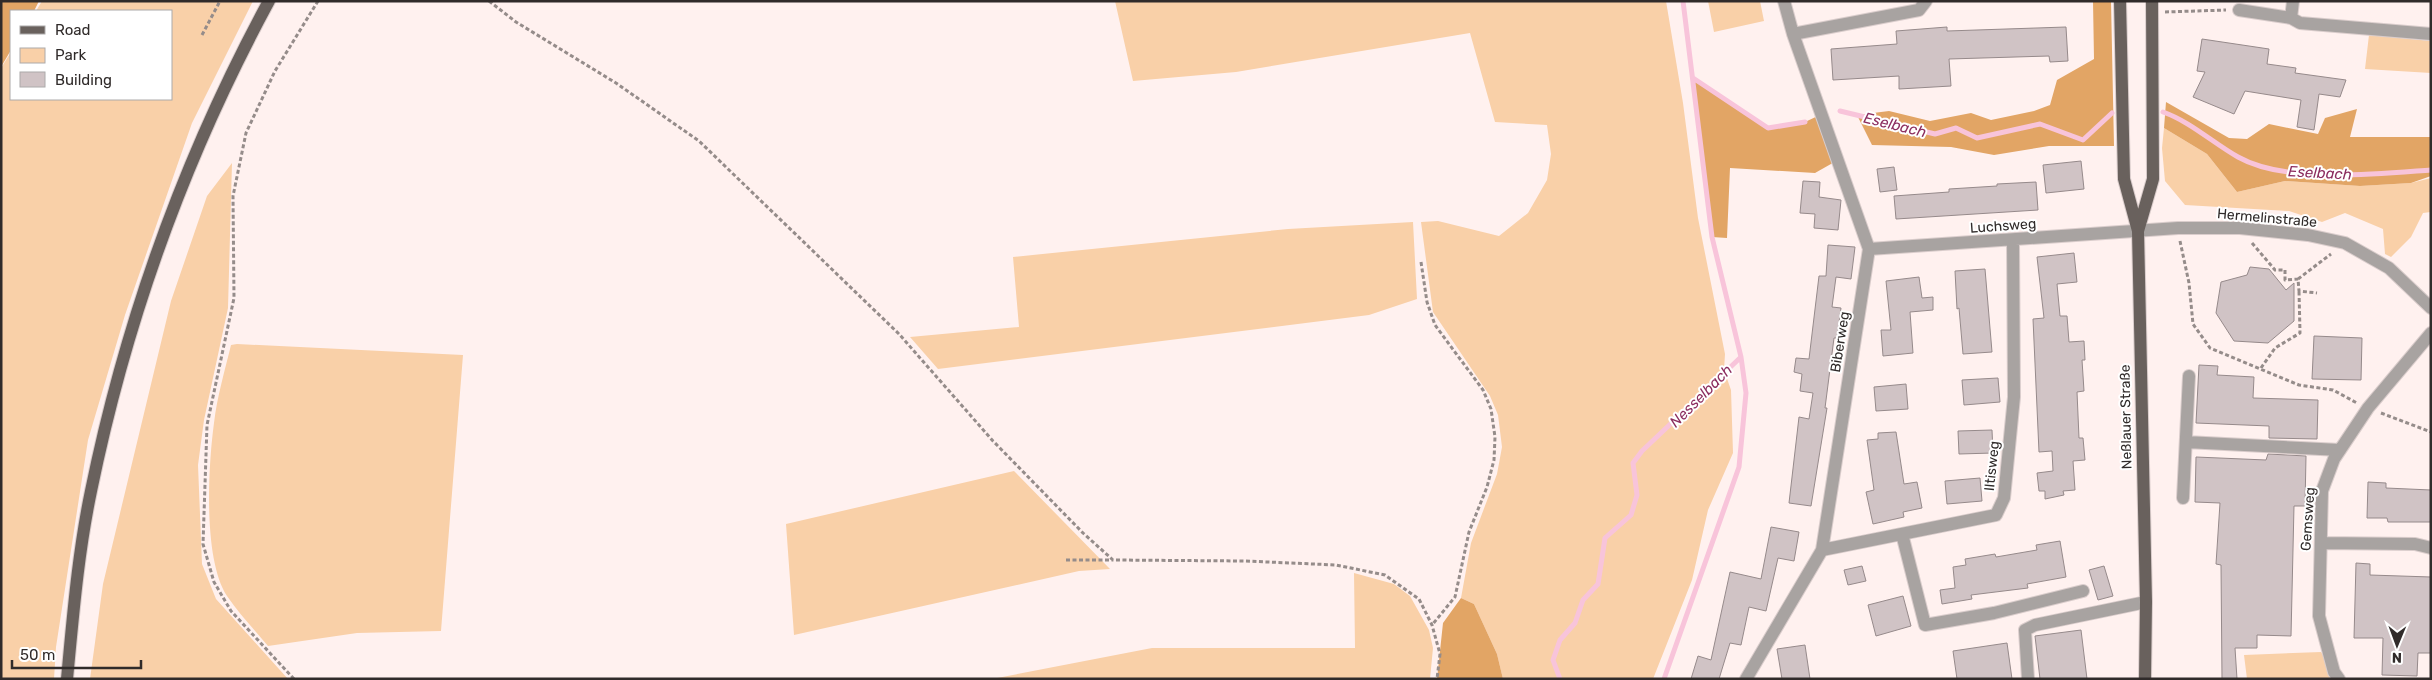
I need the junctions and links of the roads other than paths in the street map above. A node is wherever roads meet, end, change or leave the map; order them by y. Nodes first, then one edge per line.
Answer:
1 (268, 1) edge
2 (1784, 1) edge
3 (1926, 1) edge
4 (2120, 1) edge
5 (2294, 1) edge
6 (2152, 7) edge
7 (2240, 10) road end
8 (2291, 18) junction
9 (1793, 34) junction
10 (2431, 34) edge
11 (2138, 231) junction
12 (2013, 241) junction
13 (1869, 249) junction
14 (2431, 308) edge
15 (2431, 332) edge
16 (2189, 376) dead end
17 (2186, 442) junction
18 (2340, 450) junction
19 (2183, 498) dead end
20 (1902, 534) junction
21 (2321, 543) junction
22 (2431, 548) edge
23 (1822, 550) junction
24 (2084, 591) dead end
25 (2146, 602) junction
26 (66, 679) edge
27 (1746, 679) edge
28 (2028, 679) edge
29 (2145, 679) edge
30 (2339, 679) edge

1 - 26 main road
2 - 9 street, Biberweg
3 - 9 street
4 - 11 main road, Neßlauer Straße
5 - 8 street
6 - 11 main road, Neßlauer Straße
7 - 8 street
8 - 10 street
9 - 13 street, Biberweg
11 - 12 street, Luchsweg
11 - 14 street, Hermelinstraße
11 - 25 main road, Neßlauer Straße
12 - 13 street, Luchsweg
12 - 20 street, Iltisweg
13 - 23 street, Biberweg
15 - 18 street, Gemsweg
16 - 17 street
17 - 18 street
17 - 19 street
18 - 21 street, Gemsweg
20 - 23 street, Iltisweg
20 - 24 street
21 - 22 street
21 - 30 street, Gemsweg
23 - 27 street, Biberweg
25 - 28 street
25 - 29 main road, Neßlauer Straße

